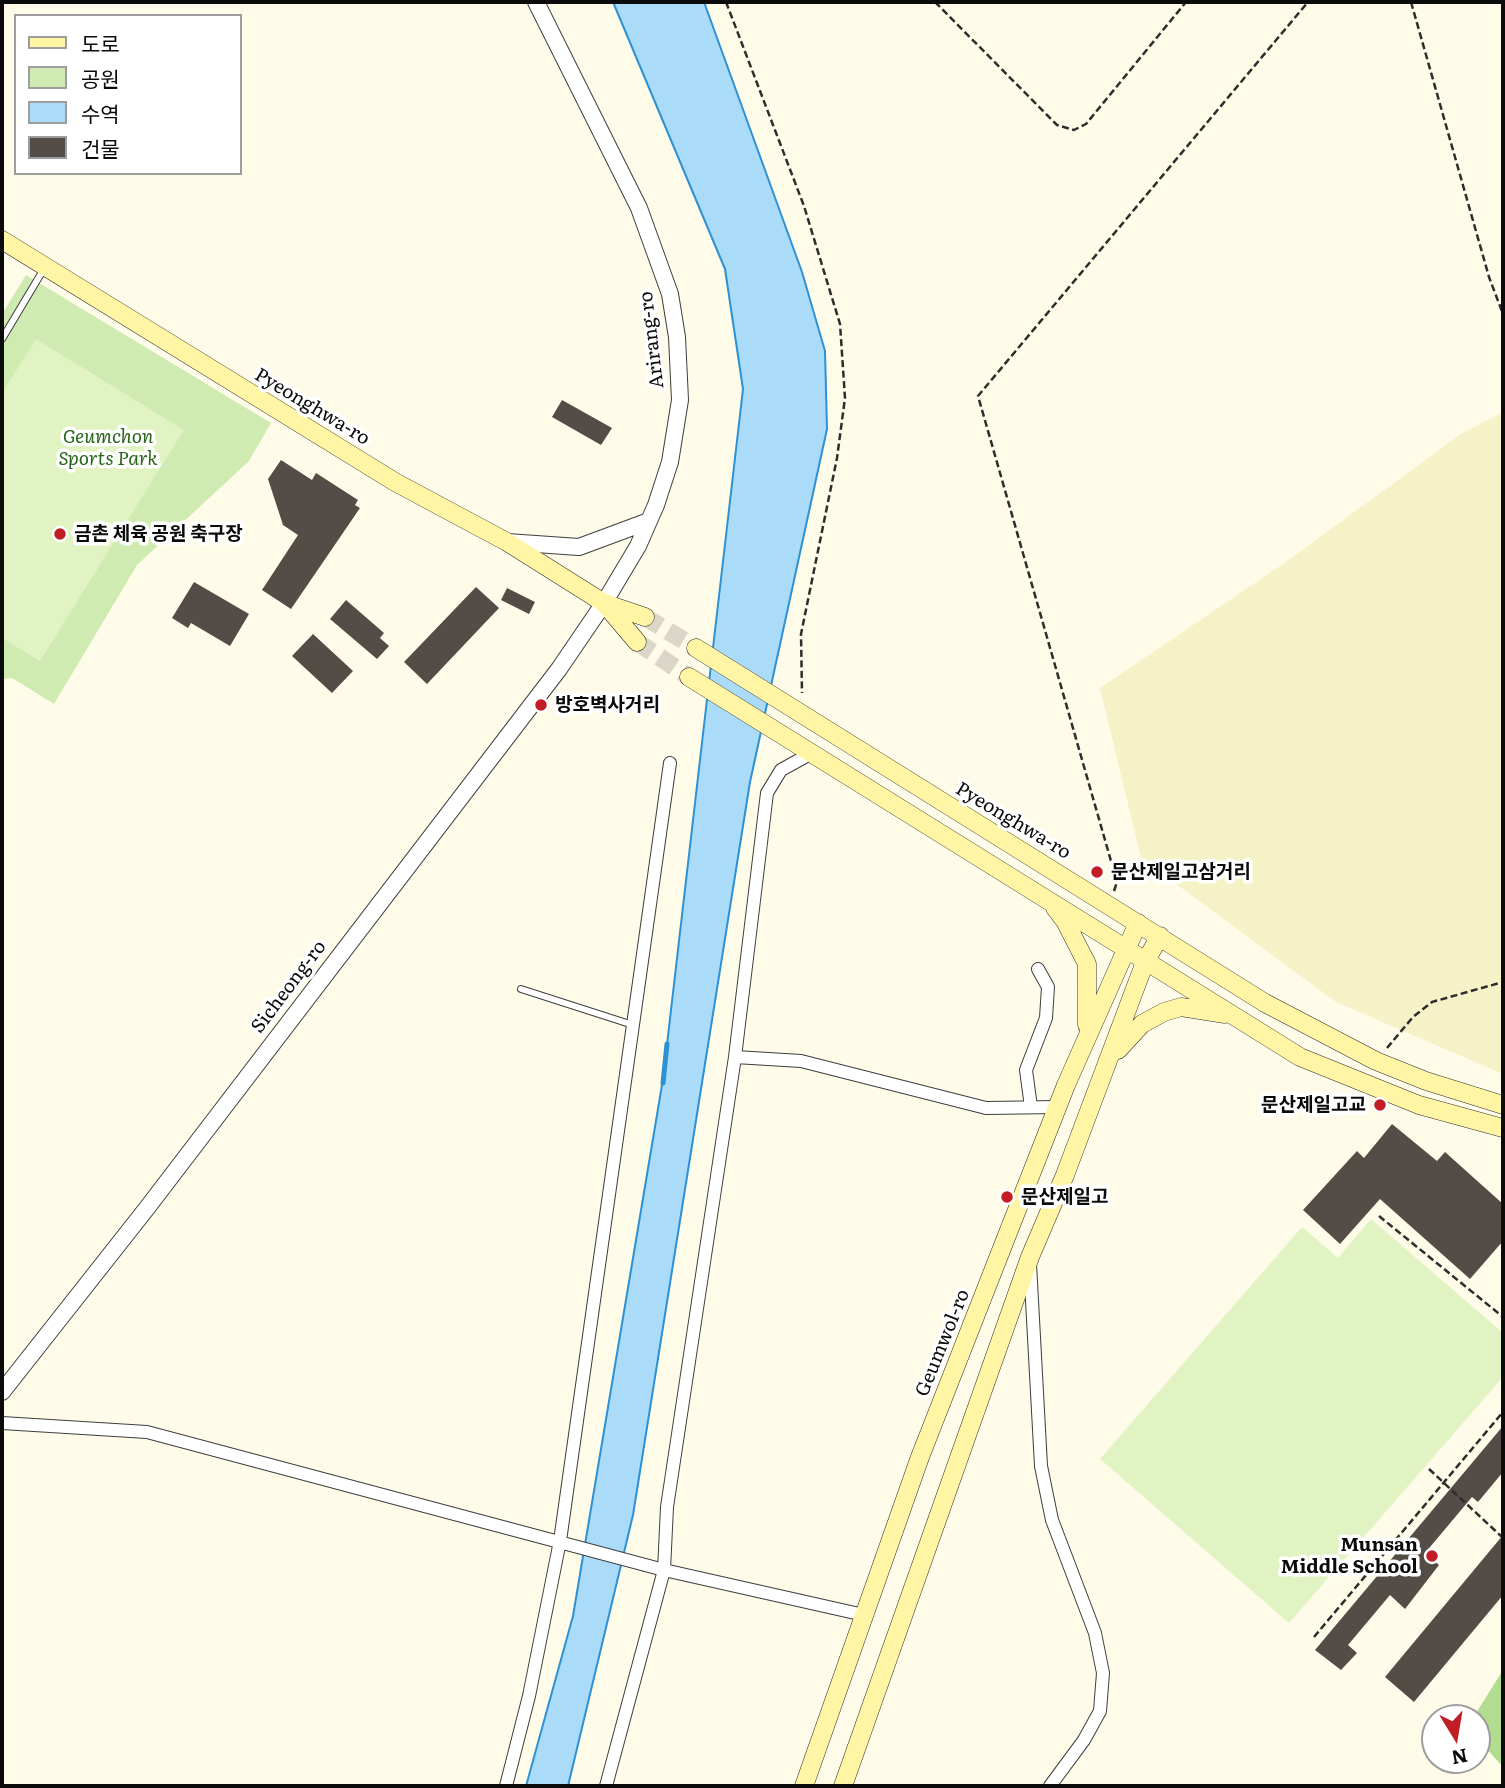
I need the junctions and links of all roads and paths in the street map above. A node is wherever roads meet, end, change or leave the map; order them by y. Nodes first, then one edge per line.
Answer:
1 (536, 2) edge
2 (726, 2) edge
3 (935, 2) edge
4 (1186, 2) edge
5 (1308, 2) edge
6 (1411, 2) edge
7 (2, 240) edge
8 (46, 266) junction
9 (1503, 314) edge
10 (2, 339) edge
11 (649, 521) junction
12 (507, 542) junction
13 (604, 603) junction
14 (645, 617) tunnel mouth
15 (637, 642) tunnel mouth
16 (696, 648) tunnel mouth
17 (689, 677) tunnel mouth
18 (809, 702) dead end
19 (810, 754) junction
20 (670, 763) dead end
21 (1048, 900) junction
22 (1109, 903) junction
23 (1138, 923) junction
24 (1160, 936) junction
25 (1125, 948) junction
26 (1145, 962) junction
27 (1038, 969) dead end
28 (1503, 982) edge
29 (521, 989) dead end
30 (1233, 1015) junction
31 (633, 1025) junction
32 (1087, 1039) junction
33 (735, 1057) junction
34 (1111, 1058) junction
35 (1376, 1061) junction
36 (1503, 1105) edge
37 (1031, 1107) junction
38 (1058, 1107) junction
39 (1503, 1128) edge
40 (1379, 1216) dead end
41 (1030, 1257) junction
42 (1503, 1317) edge
43 (2, 1392) edge
44 (1503, 1412) edge
45 (2, 1423) edge
46 (1429, 1469) dead end
47 (1502, 1537) edge
48 (564, 1542) junction
49 (659, 1569) junction
50 (864, 1615) junction
51 (1314, 1637) dead end
52 (506, 1786) edge
53 (606, 1786) edge
54 (804, 1786) edge
55 (843, 1786) edge
56 (1050, 1786) edge

1 - 11 street, Arirang-ro
2 - 18 path
3 - 4 path
5 - 22 path
6 - 9 path
7 - 8 main road, Pyeonghwa-ro
8 - 10 lane
8 - 12 main road, Pyeonghwa-ro
11 - 12 street
11 - 13 street, Arirang-ro
12 - 13 main road, Pyeonghwa-ro
13 - 14 main road, Pyeonghwa-ro
13 - 15 main road, Pyeonghwa-ro
13 - 43 street, Sicheong-ro
16 - 22 main road, Pyeonghwa-ro
17 - 19 main road
19 - 21 main road
19 - 33 street
20 - 31 street
21 - 25 main road
21 - 32 main road
22 - 23 main road, Pyeonghwa-ro
23 - 24 main road, Pyeonghwa-ro
23 - 25 main road, Geumwol-ro
24 - 26 main road
24 - 35 main road, Pyeonghwa-ro
25 - 26 main road
25 - 32 main road, Geumwol-ro
26 - 30 main road
26 - 34 main road
27 - 37 street
28 - 35 path
29 - 31 lane
30 - 34 main road
30 - 39 main road
31 - 48 street
32 - 38 main road, Geumwol-ro
33 - 37 street
33 - 49 street
34 - 41 main road
35 - 36 main road, Pyeonghwa-ro
37 - 38 street
38 - 50 main road, Geumwol-ro
40 - 42 path
41 - 55 main road
41 - 56 street
44 - 51 path
45 - 48 street
46 - 47 path
48 - 49 street
48 - 52 street
49 - 50 street
49 - 53 street
50 - 54 main road, Geumwol-ro

